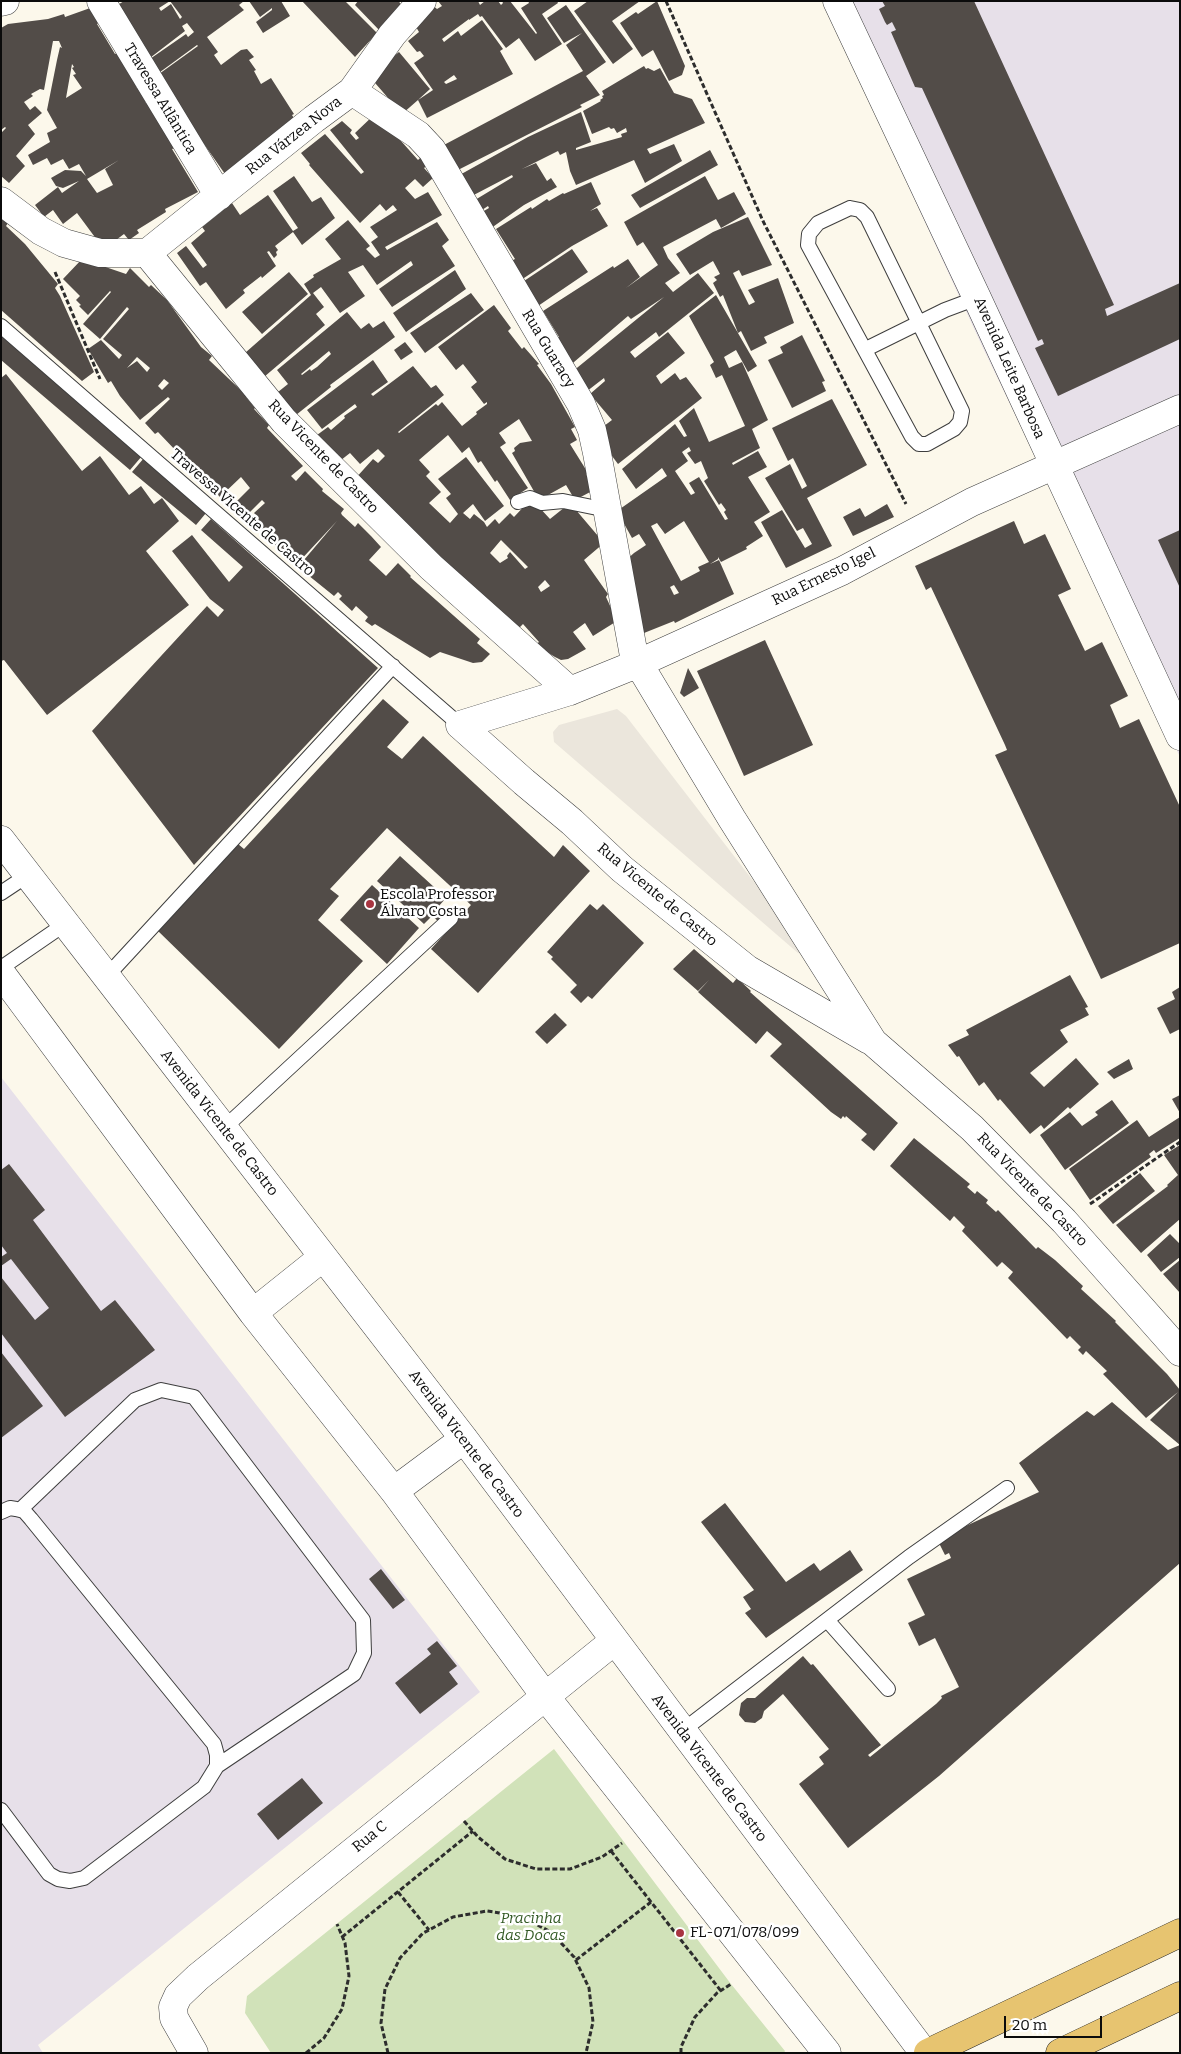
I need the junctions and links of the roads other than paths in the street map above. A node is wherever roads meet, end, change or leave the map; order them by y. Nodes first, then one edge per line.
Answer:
1 (102, 1) edge
2 (422, 1) edge
3 (837, 1) edge
4 (352, 91) junction
5 (219, 196) junction
6 (1, 201) edge
7 (147, 253) junction
8 (977, 298) junction
9 (919, 323) junction
10 (1, 326) edge
11 (866, 349) junction
12 (1180, 409) edge
13 (1054, 465) junction
14 (518, 502) dead end
15 (607, 510) junction
16 (639, 663) junction
17 (393, 666) junction
18 (570, 691) junction
19 (460, 725) junction
20 (1180, 736) edge
21 (1, 840) edge
22 (28, 875) junction
23 (1, 893) edge
24 (451, 918) dead end
25 (65, 924) junction
26 (1, 968) edge
27 (1, 974) edge
28 (106, 976) junction
29 (873, 1042) junction
30 (223, 1129) junction
31 (323, 1257) junction
32 (254, 1313) junction
33 (1180, 1352) edge
34 (464, 1439) junction
35 (1007, 1488) dead end
36 (394, 1492) junction
37 (20, 1510) junction
38 (1, 1512) edge
39 (827, 1620) junction
40 (614, 1641) junction
41 (888, 1689) dead end
42 (545, 1696) junction
43 (682, 1731) junction
44 (216, 1766) junction
45 (1, 1810) edge
46 (1180, 1934) edge
47 (1180, 1996) edge
48 (194, 2053) edge
49 (827, 2053) edge
50 (924, 2053) edge
51 (928, 2053) edge
52 (1060, 2053) edge

1 - 5 street, Travessa Atlântica
2 - 4 street, Rua Várzea Nova
3 - 8 street, Avenida Leite Barbosa
4 - 5 street, Rua Várzea Nova
4 - 15 street, Rua Guaracy
5 - 7 street, Rua Várzea Nova
6 - 7 street
7 - 18 street, Rua Vicente de Castro
8 - 9 lane
8 - 13 street, Avenida Leite Barbosa
9 - 11 lane
9 - 11 lane
9 - 11 lane
10 - 17 lane, Travessa Vicente de Castro
12 - 13 street, Rua Ernesto Igel
13 - 16 street, Rua Ernesto Igel
13 - 20 street, Avenida Leite Barbosa
14 - 15 lane
15 - 16 street, Rua Guaracy
16 - 18 street, Rua Ernesto Igel
16 - 29 street, Rua Vicente de Castro
17 - 19 lane, Travessa Vicente de Castro
17 - 28 lane
18 - 19 street, Rua Ernesto Igel
19 - 29 street, Rua Vicente de Castro
21 - 22 street, Avenida Vicente de Castro
22 - 23 lane
22 - 25 street, Avenida Vicente de Castro
24 - 30 lane
25 - 26 lane
25 - 28 street, Avenida Vicente de Castro
27 - 32 street
28 - 30 street, Avenida Vicente de Castro
29 - 33 street, Rua Vicente de Castro
30 - 31 street, Avenida Vicente de Castro
31 - 32 street
31 - 34 street, Avenida Vicente de Castro
32 - 36 street
34 - 36 street
34 - 40 street, Avenida Vicente de Castro
35 - 39 lane
36 - 42 street
37 - 38 lane
37 - 44 lane
37 - 44 lane
39 - 41 lane
39 - 43 lane
40 - 42 street, Rua C
40 - 43 street, Avenida Vicente de Castro
42 - 48 street, Rua C
42 - 49 street
43 - 50 street, Avenida Vicente de Castro
44 - 45 lane
46 - 51 main road
47 - 52 main road

